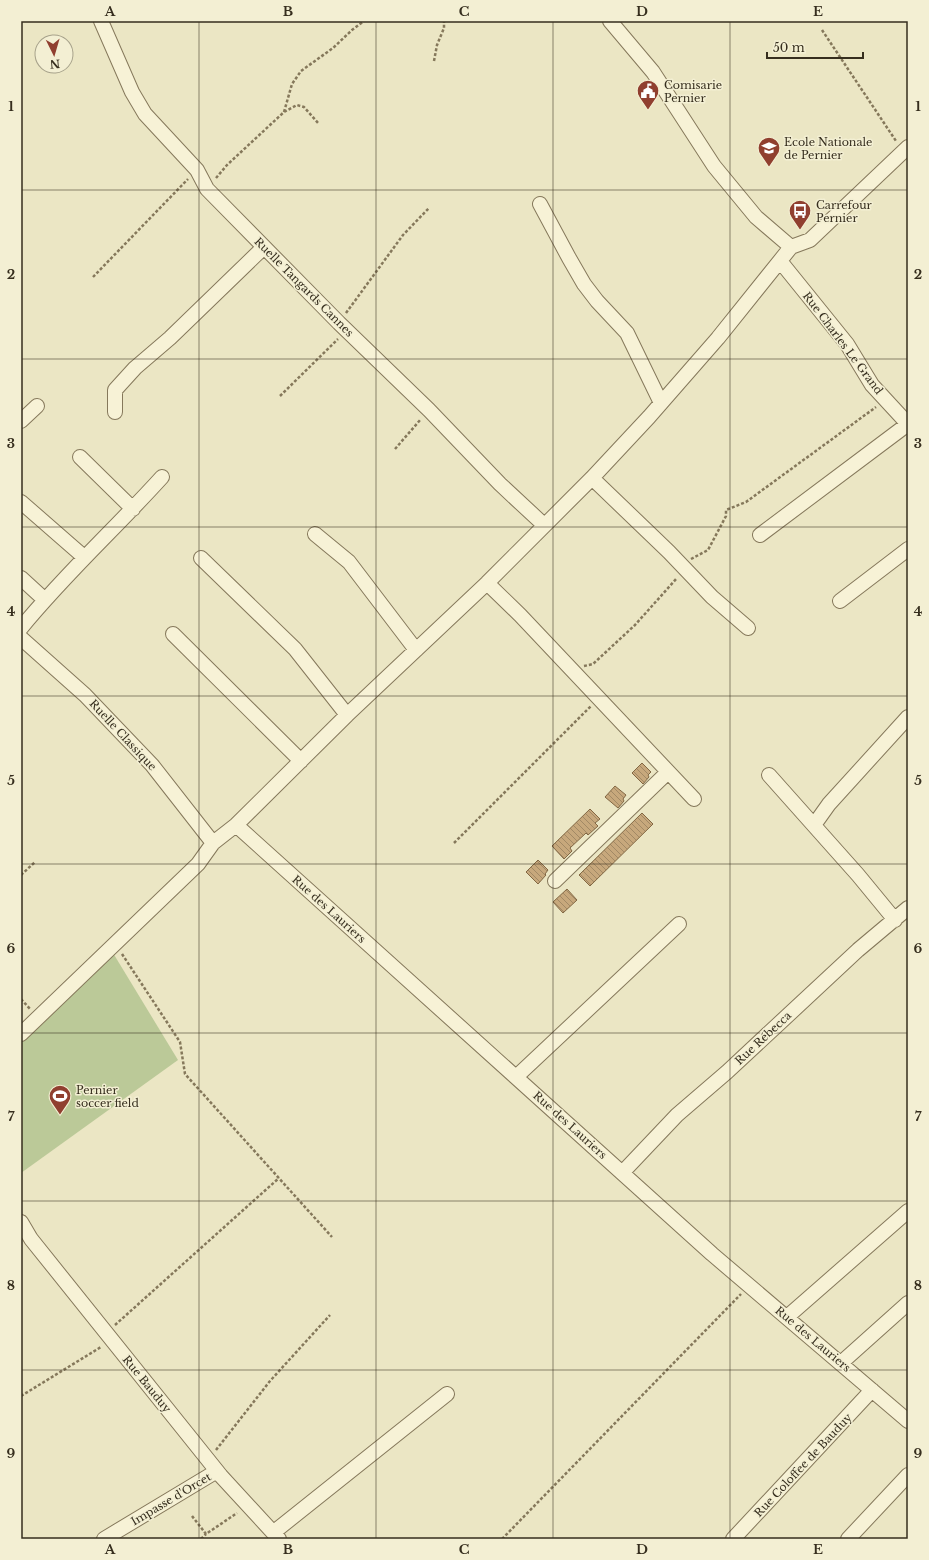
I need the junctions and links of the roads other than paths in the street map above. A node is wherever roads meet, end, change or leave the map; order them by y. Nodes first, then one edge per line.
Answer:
1 (101, 21) edge
2 (610, 21) edge
3 (905, 149) edge
4 (540, 204) dead end
5 (264, 247) junction
6 (791, 247) junction
7 (780, 261) junction
8 (661, 403) junction
9 (37, 406) dead end
10 (115, 412) dead end
11 (21, 421) edge
12 (908, 424) edge
13 (80, 457) dead end
14 (162, 477) dead end
15 (592, 478) junction
16 (21, 502) edge
17 (133, 509) junction
18 (544, 525) junction
19 (315, 534) dead end
20 (760, 536) dead end
21 (908, 549) edge
22 (84, 557) junction
23 (201, 558) dead end
24 (21, 578) edge
25 (487, 583) junction
26 (45, 600) junction
27 (840, 601) dead end
28 (21, 628) edge
29 (748, 628) dead end
30 (173, 634) dead end
31 (21, 638) edge
32 (416, 650) junction
33 (347, 715) junction
34 (908, 717) edge
35 (301, 761) junction
36 (668, 772) junction
37 (769, 775) dead end
38 (694, 799) dead end
39 (814, 824) junction
40 (236, 825) junction
41 (213, 843) junction
42 (555, 881) dead end
43 (908, 908) edge
44 (895, 920) junction
45 (679, 924) dead end
46 (21, 1034) edge
47 (516, 1077) junction
48 (622, 1173) junction
49 (908, 1211) edge
50 (21, 1222) edge
51 (908, 1303) edge
52 (787, 1318) junction
53 (841, 1363) junction
54 (872, 1390) junction
55 (447, 1394) dead end
56 (908, 1421) edge
57 (217, 1471) junction
58 (908, 1475) edge
59 (277, 1535) edge
60 (104, 1539) edge
61 (733, 1539) edge
62 (848, 1539) edge

1 - 5 street, Ruelle Tangards Cannes
2 - 6 street
3 - 6 street
4 - 8 street
5 - 10 street
5 - 18 street, Ruelle Tangards Cannes
6 - 7 street
7 - 8 street
7 - 12 street, Rue Charles Le Grand
8 - 15 street
9 - 11 street
12 - 20 street
13 - 17 street
14 - 17 street
15 - 18 street
15 - 29 street
16 - 22 street
17 - 22 street
18 - 25 street
19 - 32 street
21 - 27 street
22 - 26 street
23 - 33 street
24 - 26 street
25 - 32 street
25 - 36 street
26 - 28 street
30 - 35 street
31 - 41 street, Ruelle Classique
32 - 33 street
33 - 35 street
34 - 39 street
35 - 40 street
36 - 38 street
36 - 42 street
37 - 39 street
39 - 44 street
40 - 41 street
40 - 47 street, Rue des Lauriers
41 - 46 street
43 - 44 street, Rue Rébecca
44 - 48 street, Rue Rébecca
45 - 47 street
47 - 48 street, Rue des Lauriers
48 - 52 street, Rue des Lauriers
49 - 52 street
50 - 57 street, Rue Bauduy
51 - 53 street
52 - 53 street, Rue des Lauriers
53 - 54 street, Rue des Lauriers
54 - 56 street, Rue des Lauriers
54 - 61 street, Rue Coloffee de Bauduy
55 - 59 street
57 - 59 street, Rue Bauduy
57 - 60 street, Impasse d'Orcet
58 - 62 street

